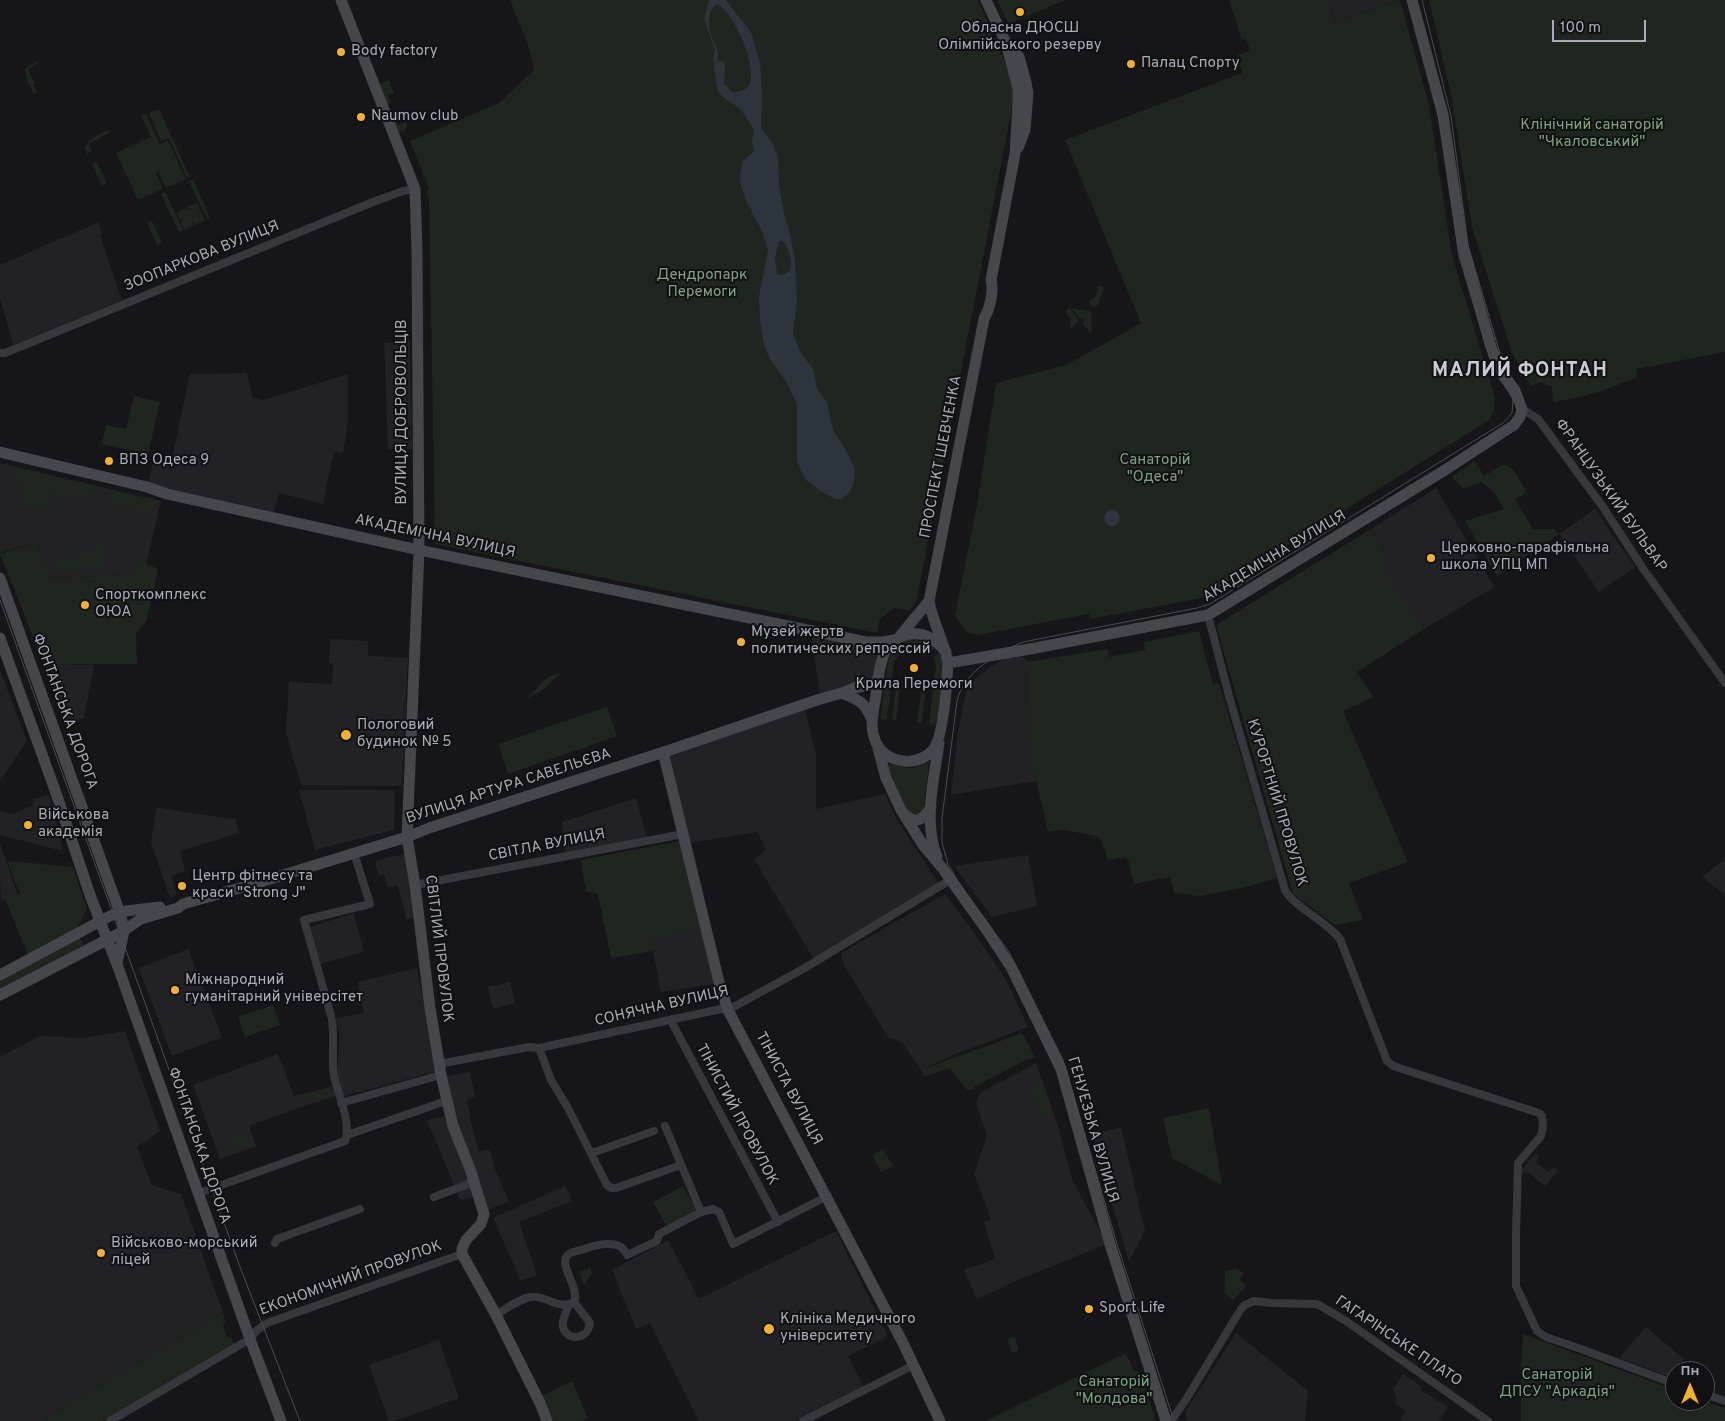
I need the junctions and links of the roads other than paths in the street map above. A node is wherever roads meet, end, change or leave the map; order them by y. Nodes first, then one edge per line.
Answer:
1 (340, 0) edge
2 (986, 0) edge
3 (1412, 0) edge
4 (415, 189) junction
5 (0, 353) edge
6 (1522, 409) junction
7 (0, 452) edge
8 (419, 550) junction
9 (0, 578) edge
10 (930, 601) junction
11 (1208, 615) junction
12 (0, 638) edge
13 (897, 639) junction
14 (866, 642) junction
15 (947, 657) junction
16 (881, 664) junction
17 (878, 681) junction
18 (1725, 683) edge
19 (842, 693) junction
20 (872, 722) junction
21 (939, 741) junction
22 (878, 746) junction
23 (663, 752) junction
24 (931, 807) junction
25 (901, 810) junction
26 (683, 834) junction
27 (407, 837) junction
28 (354, 854) junction
29 (943, 869) junction
30 (950, 880) junction
31 (415, 885) junction
32 (112, 892) junction
33 (91, 899) junction
34 (183, 904) junction
35 (120, 912) junction
36 (99, 920) junction
37 (82, 930) junction
38 (124, 930) junction
39 (107, 940) junction
40 (91, 948) junction
41 (117, 965) junction
42 (0, 975) edge
43 (0, 995) edge
44 (728, 1010) junction
45 (671, 1021) junction
46 (539, 1048) junction
47 (440, 1069) junction
48 (446, 1101) junction
49 (341, 1103) junction
50 (665, 1126) dead end
51 (654, 1131) dead end
52 (346, 1138) junction
53 (592, 1153) junction
54 (681, 1165) junction
55 (474, 1182) junction
56 (199, 1194) junction
57 (828, 1196) junction
58 (434, 1197) dead end
59 (360, 1209) dead end
60 (701, 1212) junction
61 (778, 1222) junction
62 (275, 1243) dead end
63 (462, 1252) junction
64 (496, 1315) junction
65 (250, 1340) junction
66 (914, 1365) junction
67 (1665, 1381) edge
68 (110, 1421) edge
69 (281, 1421) edge
70 (547, 1421) edge
71 (803, 1421) edge
72 (940, 1421) edge
73 (1166, 1421) edge
74 (1171, 1421) edge
75 (1488, 1421) edge

1 - 4 main road, ВУЛИЦЯ ДОБРОВОЛЬЦІВ
2 - 10 main road, ПРОСПЕКТ ШЕВЧЕНКА
3 - 6 main road, ФРАНЦУЗЬКИЙ БУЛЬВАР
4 - 5 street, ЗООПАРКОВА ВУЛИЦЯ
4 - 8 main road, ВУЛИЦЯ ДОБРОВОЛЬЦІВ
6 - 11 main road, АКАДЕМІЧНА ВУЛИЦЯ
6 - 18 street, ФРАНЦУЗЬКИЙ БУЛЬВАР
7 - 8 main road, АКАДЕМІЧНА ВУЛИЦЯ
8 - 14 main road, АКАДЕМІЧНА ВУЛИЦЯ
8 - 27 main road, ВУЛИЦЯ ДОБРОВОЛЬЦІВ
9 - 32 main road, ФОНТАНСЬКА ДОРОГА
10 - 13 main road, ПРОСПЕКТ ШЕВЧЕНКА
10 - 15 main road, ПРОСПЕКТ ШЕВЧЕНКА
11 - 15 main road, АКАДЕМІЧНА ВУЛИЦЯ
11 - 67 street, КУРОРТНИЙ ПРОВУЛОК
12 - 33 main road
13 - 14 main road, АКАДЕМІЧНА ВУЛИЦЯ
13 - 15 main road
13 - 16 main road
14 - 16 main road
15 - 21 main road
16 - 17 main road
17 - 19 main road, ВУЛИЦЯ АРТУРА САВЕЛЬЄВА
17 - 20 main road
19 - 20 main road
19 - 23 main road, ВУЛИЦЯ АРТУРА САВЕЛЬЄВА
20 - 22 main road
21 - 22 main road
21 - 24 main road, ГЕНУЕЗЬКА ВУЛИЦЯ
22 - 25 main road, ГЕНУЕЗЬКА ВУЛИЦЯ
23 - 26 main road, ТІНИСТА ВУЛИЦЯ
23 - 27 main road, ВУЛИЦЯ АРТУРА САВЕЛЬЄВА
24 - 25 main road
24 - 29 main road, ГЕНУЕЗЬКА ВУЛИЦЯ
25 - 29 main road, ГЕНУЕЗЬКА ВУЛИЦЯ
26 - 31 street, СВІТЛА ВУЛИЦЯ
26 - 44 main road, ТІНИСТА ВУЛИЦЯ
27 - 28 main road, ВУЛИЦЯ АРТУРА САВЕЛЬЄВА
27 - 31 main road, СВІТЛИЙ ПРОВУЛОК
28 - 34 main road, ВУЛИЦЯ АРТУРА САВЕЛЬЄВА
28 - 49 street
29 - 30 main road, ГЕНУЕЗЬКА ВУЛИЦЯ
30 - 44 street, СОНЯЧНА ВУЛИЦЯ
30 - 73 main road, ГЕНУЕЗЬКА ВУЛИЦЯ
31 - 47 main road, СВІТЛИЙ ПРОВУЛОК
32 - 33 main road
32 - 35 main road, ФОНТАНСЬКА ДОРОГА
33 - 36 main road
34 - 35 main road, ВУЛИЦЯ АРТУРА САВЕЛЬЄВА
34 - 38 main road, ВУЛИЦЯ АРТУРА САВЕЛЬЄВА
35 - 36 main road, ВУЛИЦЯ АРТУРА САВЕЛЬЄВА
35 - 38 main road, ФОНТАНСЬКА ДОРОГА
36 - 37 main road, ВУЛИЦЯ АРТУРА САВЕЛЬЄВА
36 - 39 main road, ФОНТАНСЬКА ДОРОГА
37 - 40 main road
37 - 42 main road, ВУЛИЦЯ АРТУРА САВЕЛЬЄВА
38 - 39 main road, ВУЛИЦЯ АРТУРА САВЕЛЬЄВА
38 - 41 main road
39 - 40 main road, ВУЛИЦЯ АРТУРА САВЕЛЬЄВА
39 - 41 main road, ФОНТАНСЬКА ДОРОГА
40 - 43 main road, ВУЛИЦЯ АРТУРА САВЕЛЬЄВА
41 - 56 main road, ФОНТАНСЬКА ДОРОГА
44 - 45 street, СОНЯЧНА ВУЛИЦЯ
44 - 57 main road, ТІНИСТА ВУЛИЦЯ
45 - 46 street, СОНЯЧНА ВУЛИЦЯ
45 - 61 street, ТІНИСТИЙ ПРОВУЛОК
46 - 47 street, СОНЯЧНА ВУЛИЦЯ
46 - 53 street
47 - 48 main road, СВІТЛИЙ ПРОВУЛОК
47 - 49 street, СОНЯЧНА ВУЛИЦЯ
48 - 52 street
48 - 55 main road, СВІТЛИЙ ПРОВУЛОК
49 - 52 street
50 - 54 street
51 - 53 street
52 - 56 street
53 - 54 street
54 - 60 street
55 - 58 street
55 - 63 main road, СВІТЛИЙ ПРОВУЛОК
56 - 65 main road, ФОНТАНСЬКА ДОРОГА
57 - 61 street
57 - 66 main road, ТІНИСТА ВУЛИЦЯ
59 - 62 street
60 - 61 street
60 - 64 street
63 - 64 main road
63 - 65 street, ЕКОНОМІЧНИЙ ПРОВУЛОК
64 - 70 main road
65 - 68 street, ЕКОНОМІЧНИЙ ПРОВУЛОК
65 - 69 main road, ФОНТАНСЬКА ДОРОГА
66 - 71 street
66 - 72 main road, ТІНИСТА ВУЛИЦЯ
74 - 75 street, ГАГАРІНСЬКЕ ПЛАТО

